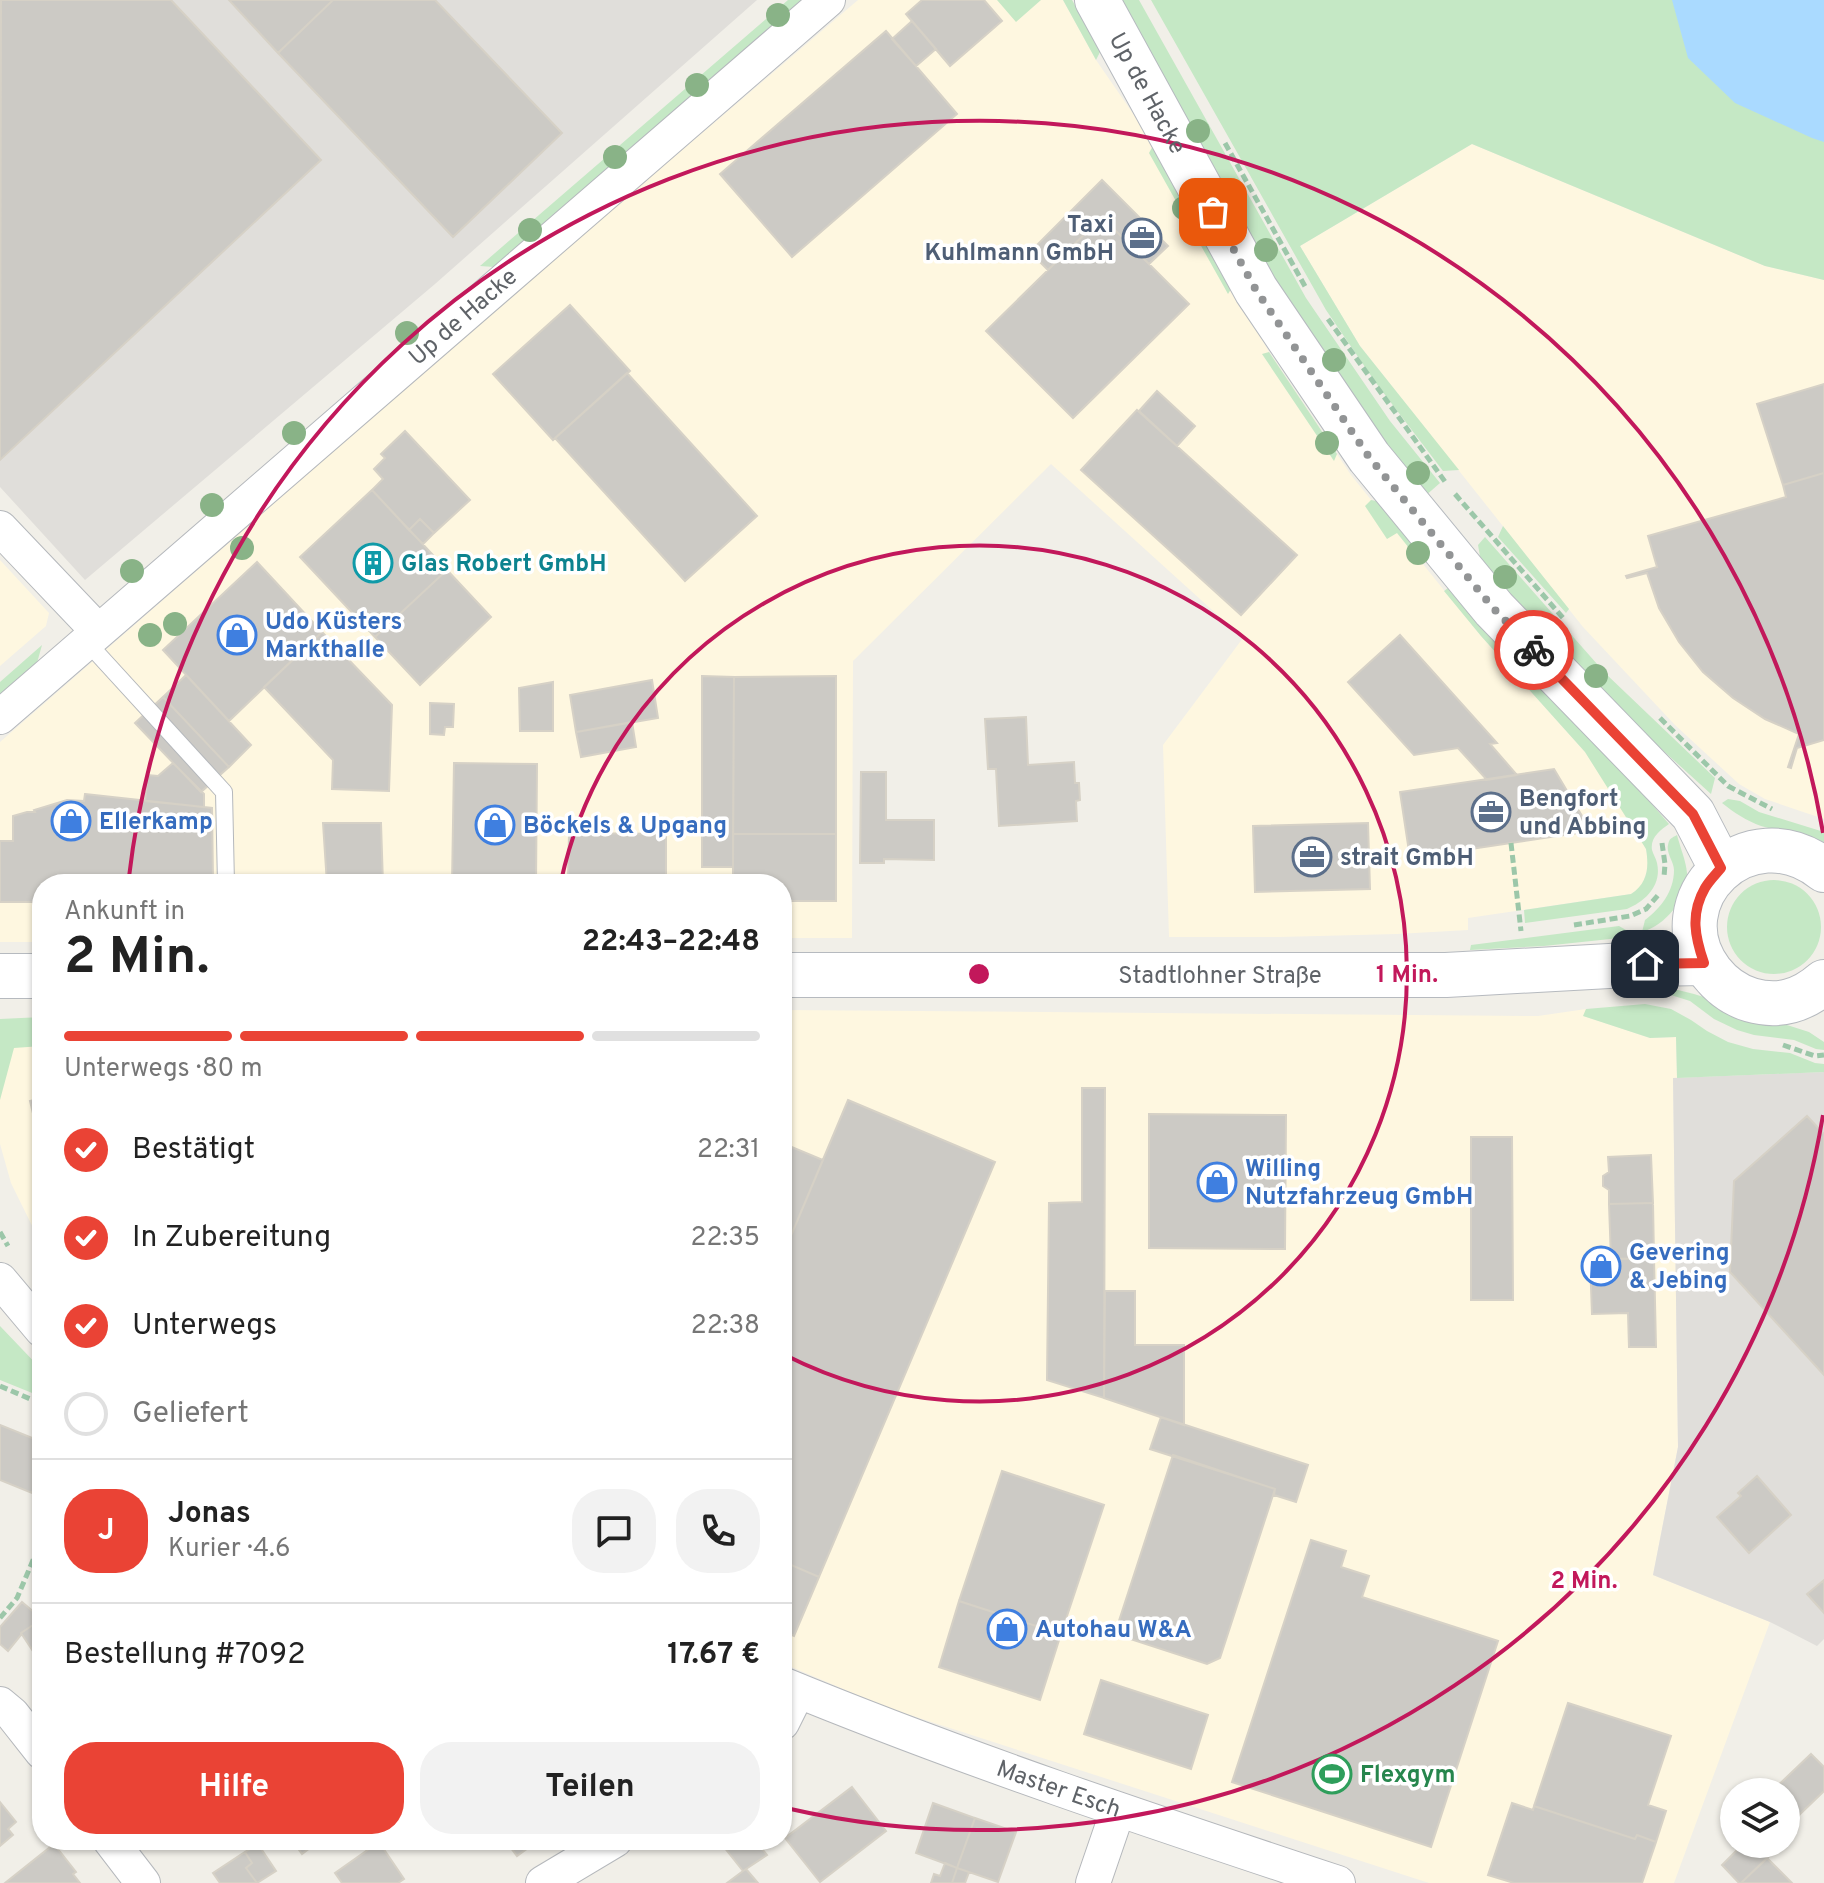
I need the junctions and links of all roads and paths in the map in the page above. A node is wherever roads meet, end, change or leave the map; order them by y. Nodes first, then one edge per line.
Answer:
1 (828, 0) edge
2 (1097, 0) edge
3 (1219, 132) dead end
4 (1309, 293) dead end
5 (1327, 318) dead end
6 (0, 528) edge
7 (1565, 620) dead end
8 (92, 636) junction
9 (1650, 708) dead end
10 (0, 717) edge
11 (1778, 811) dead end
12 (1666, 837) dead end
13 (1511, 843) dead end
14 (1721, 868) junction
15 (1824, 870) edge
16 (226, 874) edge
17 (1572, 926) dead end
18 (1534, 929) dead end
19 (1704, 963) junction
20 (792, 975) edge
21 (0, 976) edge
22 (32, 976) edge
23 (1819, 994) edge
24 (0, 1280) edge
25 (32, 1318) edge
26 (0, 1386) edge
27 (32, 1400) edge
28 (32, 1563) edge
29 (0, 1618) edge
30 (792, 1688) edge
31 (0, 1704) edge
32 (32, 1739) edge
33 (1118, 1810) junction
34 (118, 1850) edge
35 (598, 1850) edge
36 (143, 1883) edge
37 (543, 1883) edge
38 (1093, 1883) edge
39 (1338, 1883) edge

1 - 8 street, Up de Hacke
2 - 14 street, Up de Hacke
3 - 4 path
5 - 7 path
6 - 8 street
8 - 10 street, Up de Hacke
8 - 16 lane
9 - 11 path
12 - 17 path
13 - 18 path
14 - 15 street
14 - 19 street
19 - 20 street, Stadtlohner Straße
19 - 23 street
21 - 22 street
24 - 25 street
26 - 27 path
28 - 29 path
30 - 33 street, Master Esch
31 - 32 street
33 - 38 street
33 - 39 street, Master Esch
34 - 36 street
35 - 37 street

